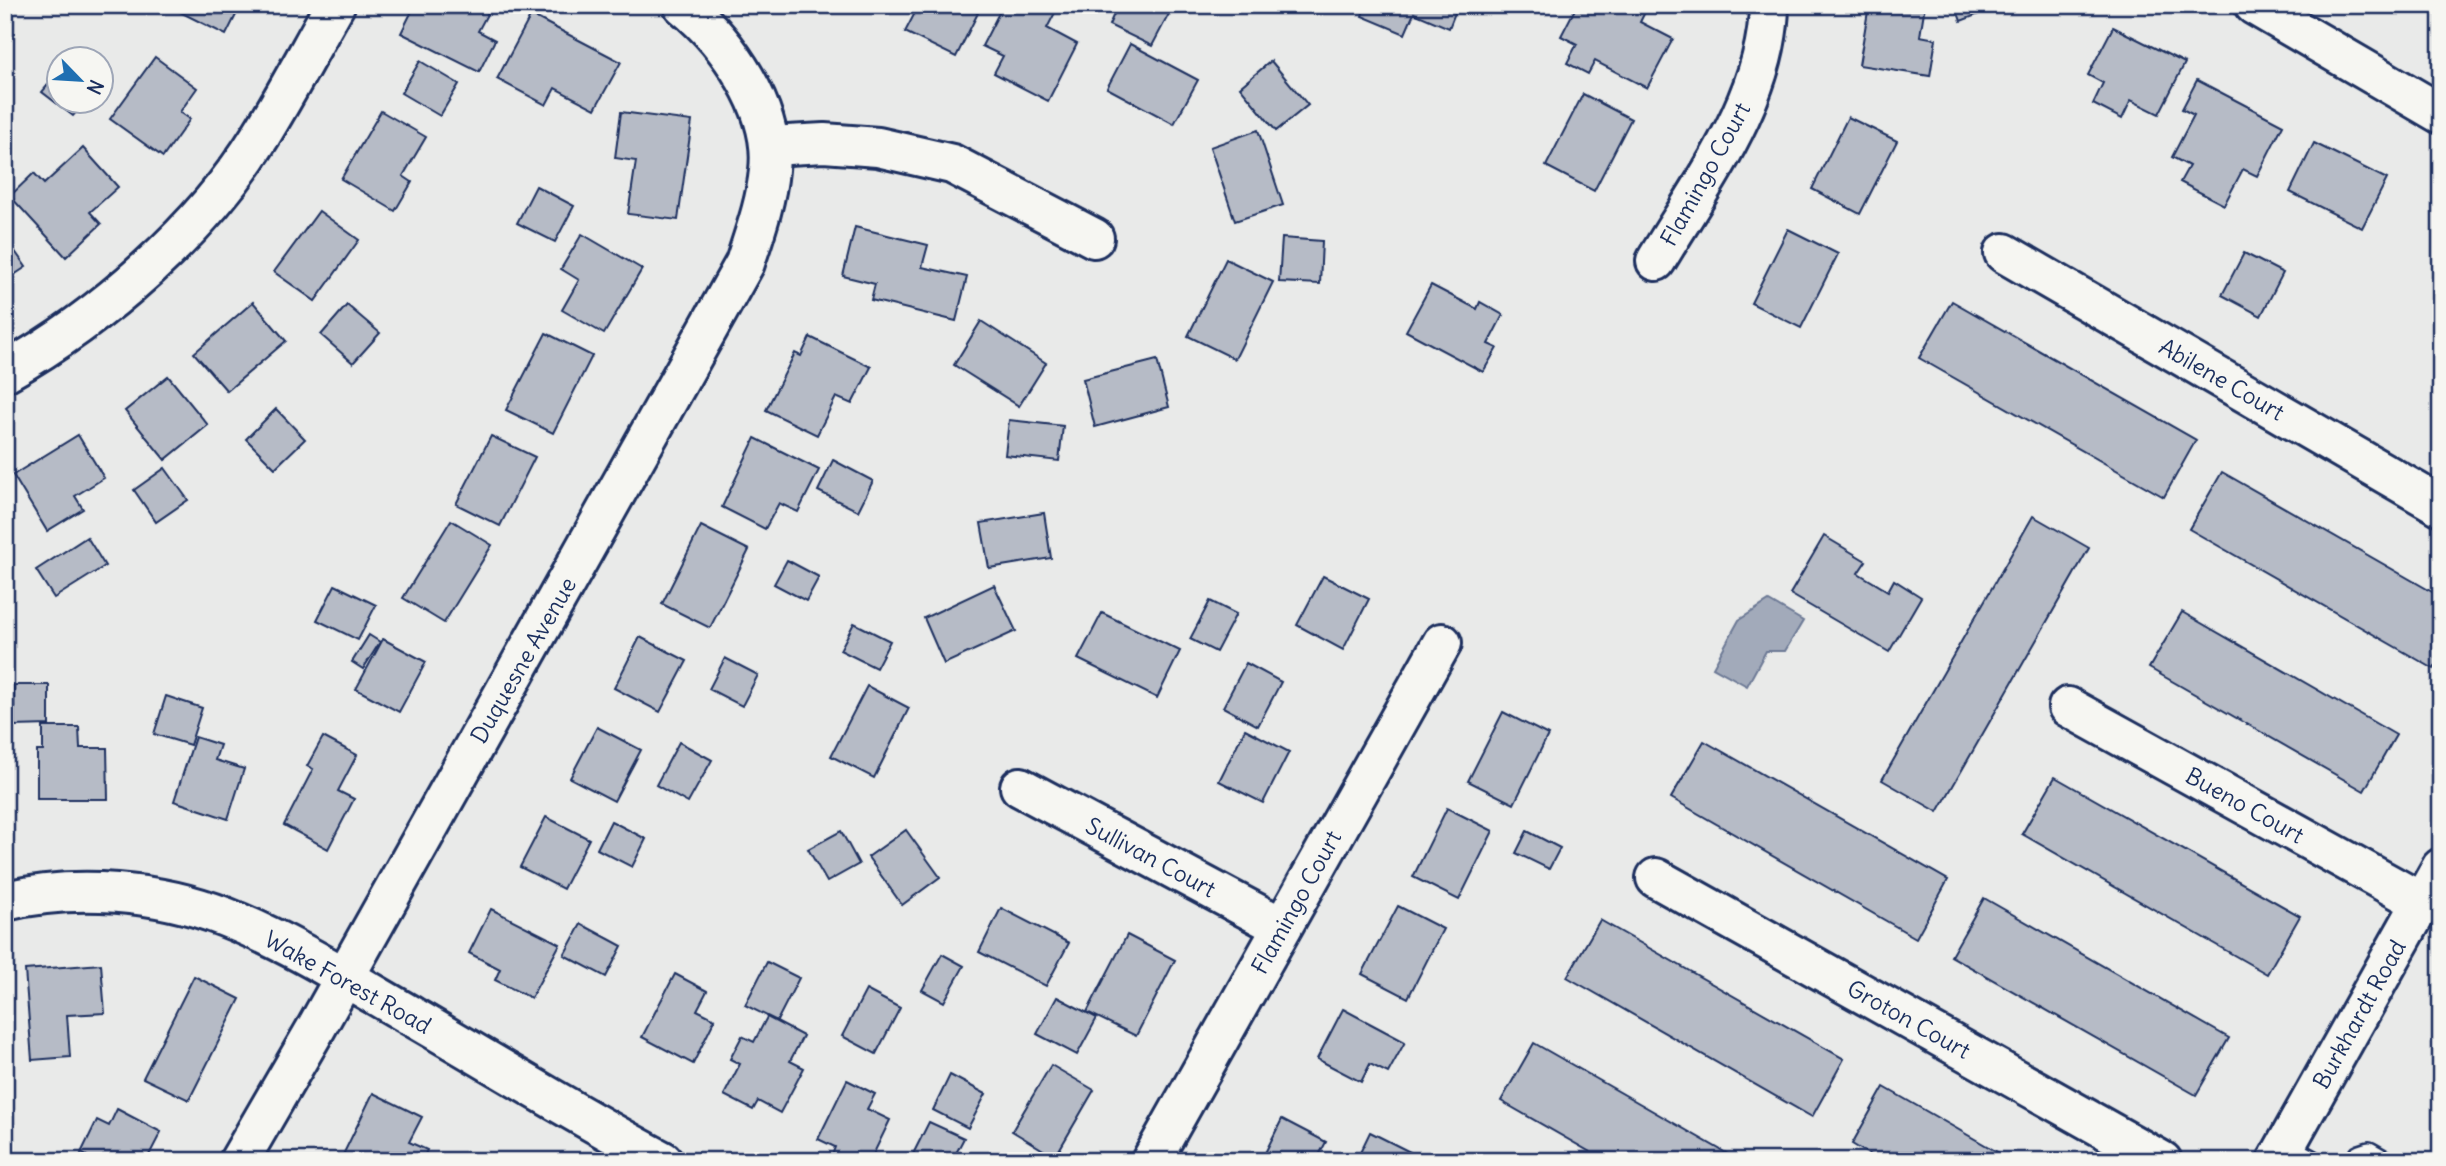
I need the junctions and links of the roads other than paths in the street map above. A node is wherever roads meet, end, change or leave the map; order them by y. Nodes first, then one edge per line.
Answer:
1 (335, 5) edge
2 (683, 5) edge
3 (1769, 5) edge
4 (2254, 5) edge
5 (2441, 114) edge
6 (770, 146) junction
7 (1094, 238) dead end
8 (2004, 253) dead end
9 (1656, 261) dead end
10 (5, 372) edge
11 (2441, 506) edge
12 (1442, 643) dead end
13 (2068, 707) dead end
14 (1020, 787) dead end
15 (2441, 868) edge
16 (1656, 878) dead end
17 (5, 901) edge
18 (2421, 902) junction
19 (1282, 928) junction
20 (344, 977) junction
21 (2291, 1156) edge
22 (239, 1161) edge
23 (663, 1161) edge
24 (1151, 1161) edge
25 (2162, 1161) edge
26 (2357, 1161) edge
27 (2383, 1161) edge

1 - 10 street
2 - 6 street, Duquesne Avenue
3 - 9 street, Flamingo Court
4 - 5 street
6 - 7 street
6 - 20 street, Duquesne Avenue
8 - 11 street, Abilene Court
12 - 19 street, Flamingo Court
13 - 18 street, Bueno Court
14 - 19 street, Sullivan Court
15 - 18 street, Burkhardt Road
16 - 25 street, Groton Court
17 - 20 street, Wake Forest Road
18 - 21 street, Burkhardt Road
19 - 24 street, Flamingo Court
20 - 22 street, Duquesne Avenue
20 - 23 street, Wake Forest Road
26 - 27 lane

